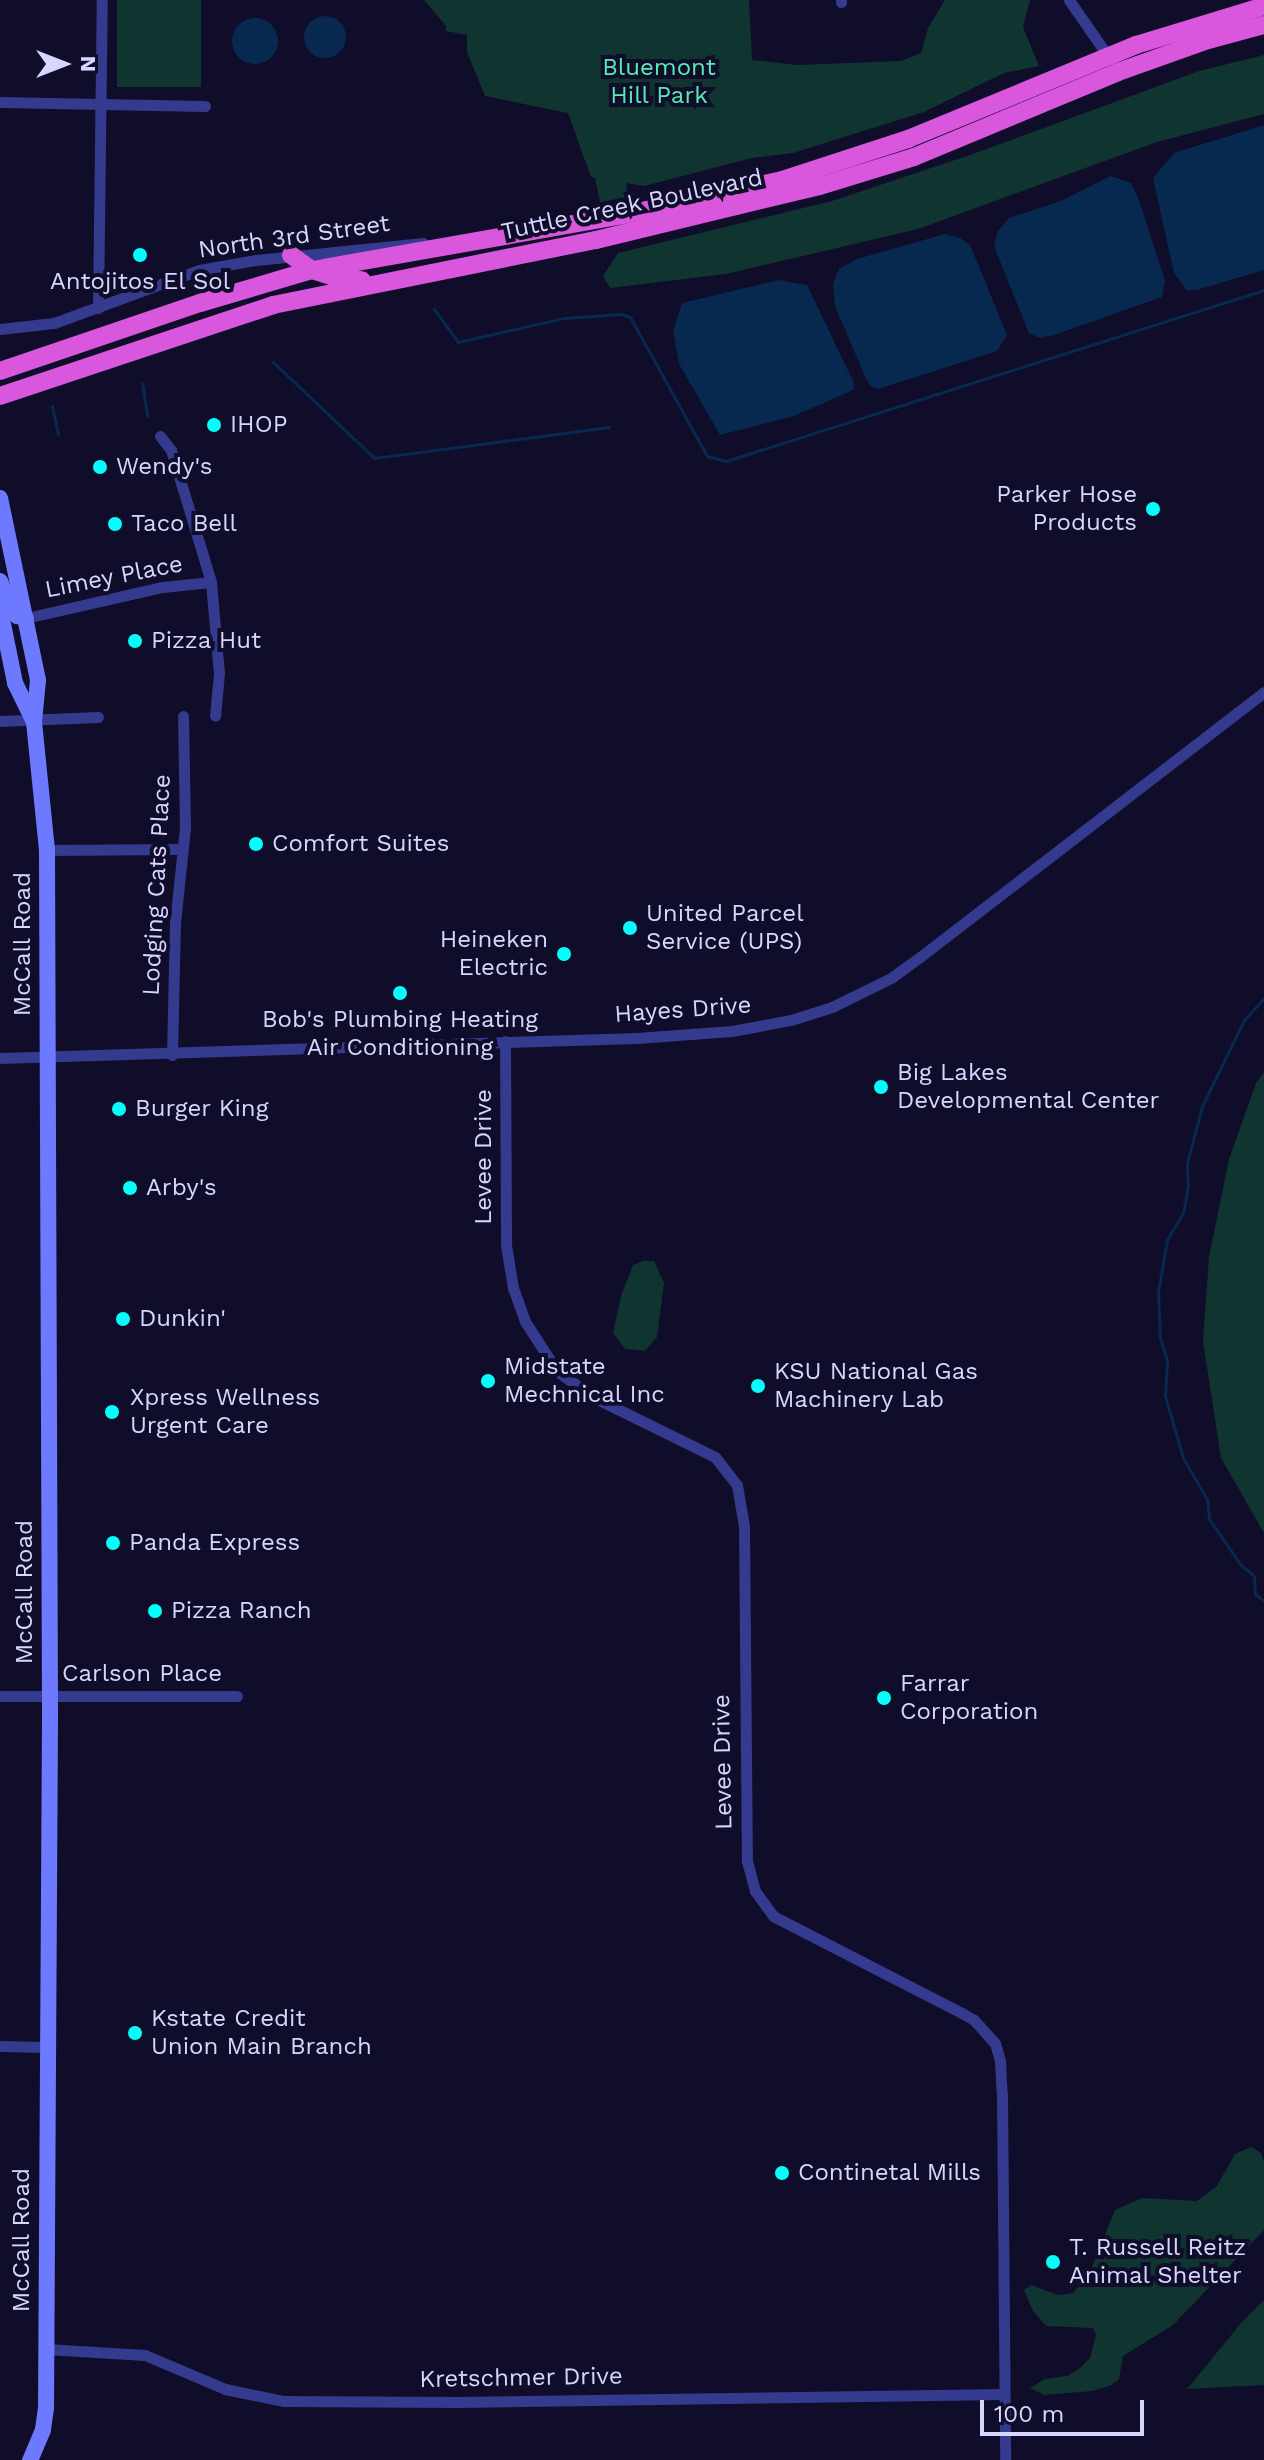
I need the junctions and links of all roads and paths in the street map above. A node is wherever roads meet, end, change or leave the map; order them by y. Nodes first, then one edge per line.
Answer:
1 (102, 0) edge
2 (1069, 0) edge
3 (1264, 6) edge
4 (1264, 25) edge
5 (1113, 64) junction
6 (0, 102) edge
7 (101, 103) junction
8 (205, 106) dead end
9 (459, 242) junction
10 (291, 255) junction
11 (312, 270) junction
12 (404, 279) junction
13 (98, 308) junction
14 (0, 329) edge
15 (0, 371) edge
16 (0, 396) edge
17 (160, 436) dead end
18 (0, 498) edge
19 (0, 543) edge
20 (15, 571) junction
21 (0, 581) edge
22 (211, 582) junction
23 (0, 609) edge
24 (26, 618) junction
25 (1264, 692) edge
26 (183, 716) dead end
27 (215, 716) dead end
28 (98, 717) dead end
29 (0, 721) edge
30 (34, 722) junction
31 (181, 849) junction
32 (47, 850) junction
33 (505, 1041) junction
34 (172, 1055) junction
35 (0, 1058) edge
36 (46, 1058) junction
37 (49, 1695) junction
38 (0, 1696) edge
39 (237, 1696) dead end
40 (0, 2046) edge
41 (46, 2047) junction
42 (46, 2349) junction
43 (1004, 2394) junction
44 (30, 2460) edge
45 (1005, 2460) edge

1 - 7 street
2 - 5 street
3 - 5 highway, Tuttle Creek Boulevard
4 - 5 highway, Tuttle Creek Boulevard
5 - 9 highway, Tuttle Creek Boulevard
5 - 12 highway, Tuttle Creek Boulevard
6 - 7 street
7 - 8 street
7 - 13 street
9 - 10 street, North 3rd Street
9 - 11 highway, Tuttle Creek Boulevard
10 - 11 highway
10 - 13 street, North 3rd Street
11 - 12 highway
11 - 15 highway, Tuttle Creek Boulevard
12 - 16 highway, Tuttle Creek Boulevard
13 - 14 street, North 3rd Street
17 - 22 street
18 - 20 main road, McCall Road
19 - 20 main road
20 - 24 main road, McCall Road
21 - 24 main road
22 - 24 street, Limey Place
22 - 27 street
23 - 30 main road, McCall Road
24 - 30 main road, McCall Road
25 - 33 street, Hayes Drive
26 - 31 street, Lodging Cats Place
28 - 30 street
29 - 30 street
30 - 32 main road, McCall Road
31 - 32 street
31 - 34 street, Lodging Cats Place
32 - 36 main road, McCall Road
33 - 34 street, Hayes Drive
33 - 43 street, Levee Drive
34 - 36 street, Hayes Drive
35 - 36 street, Hayes Drive
36 - 37 main road, McCall Road
37 - 38 street, Carlson Place
37 - 39 street, Carlson Place
37 - 41 main road, McCall Road
40 - 41 street
41 - 42 main road, McCall Road
42 - 43 street, Kretschmer Drive
42 - 44 main road, McCall Road
43 - 45 street, Levee Drive

